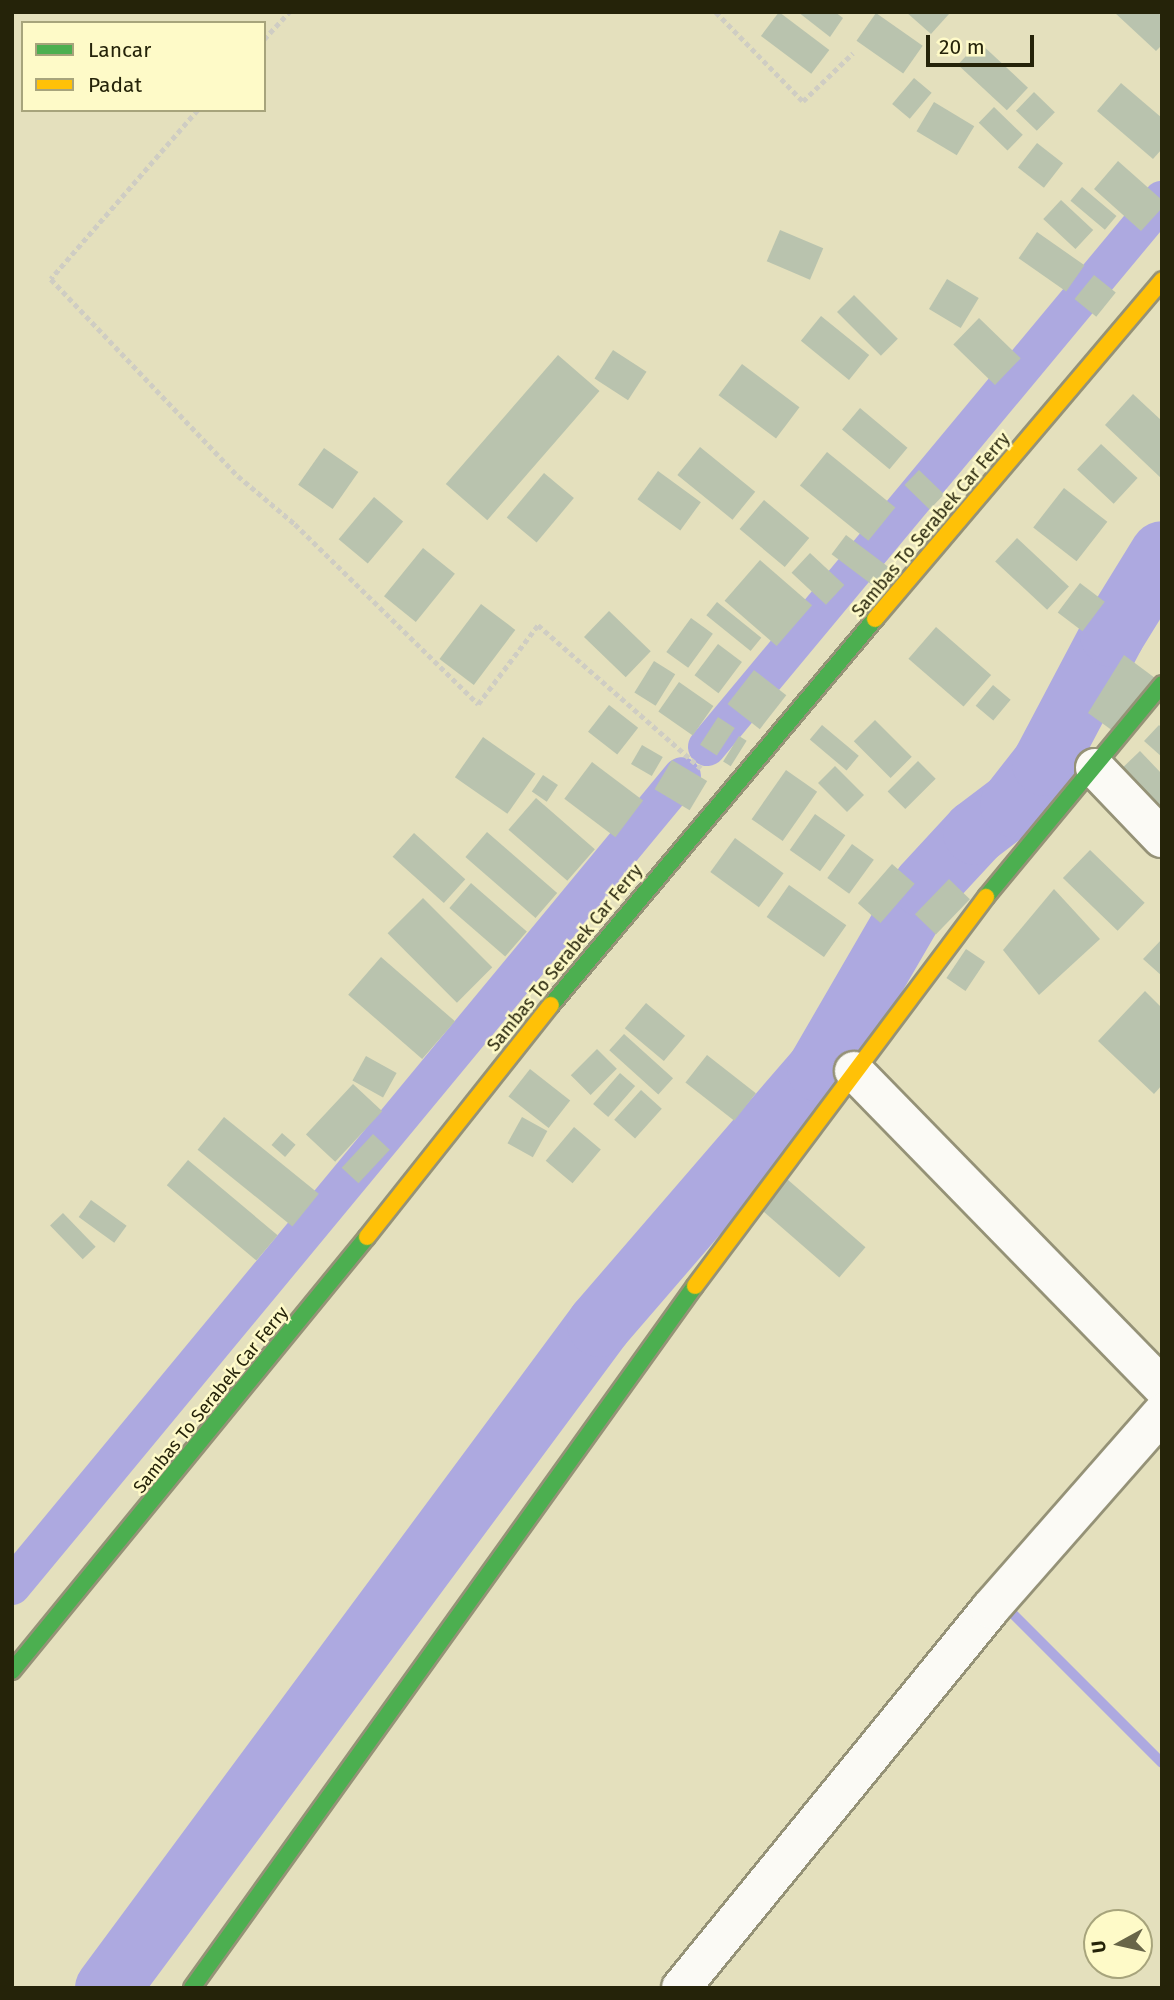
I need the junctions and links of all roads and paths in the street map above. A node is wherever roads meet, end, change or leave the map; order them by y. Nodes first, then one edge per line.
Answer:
1 (289, 12) edge
2 (716, 12) edge
3 (266, 37) edge
4 (853, 53) dead end
5 (196, 112) edge
6 (1162, 280) edge
7 (1162, 684) edge
8 (1095, 768) junction
9 (726, 793) junction
10 (1162, 838) edge
11 (854, 1072) junction
12 (1162, 1387) edge
13 (1162, 1413) edge
14 (12, 1671) edge
15 (192, 1988) edge
16 (681, 1988) edge

1 - 3 path
2 - 4 path
5 - 9 path
6 - 9 main road, Sambas To Serabek Car Ferry
7 - 8 main road
8 - 10 street
8 - 11 main road
9 - 14 main road, Sambas To Serabek Car Ferry
11 - 12 street
11 - 15 main road
13 - 16 street

